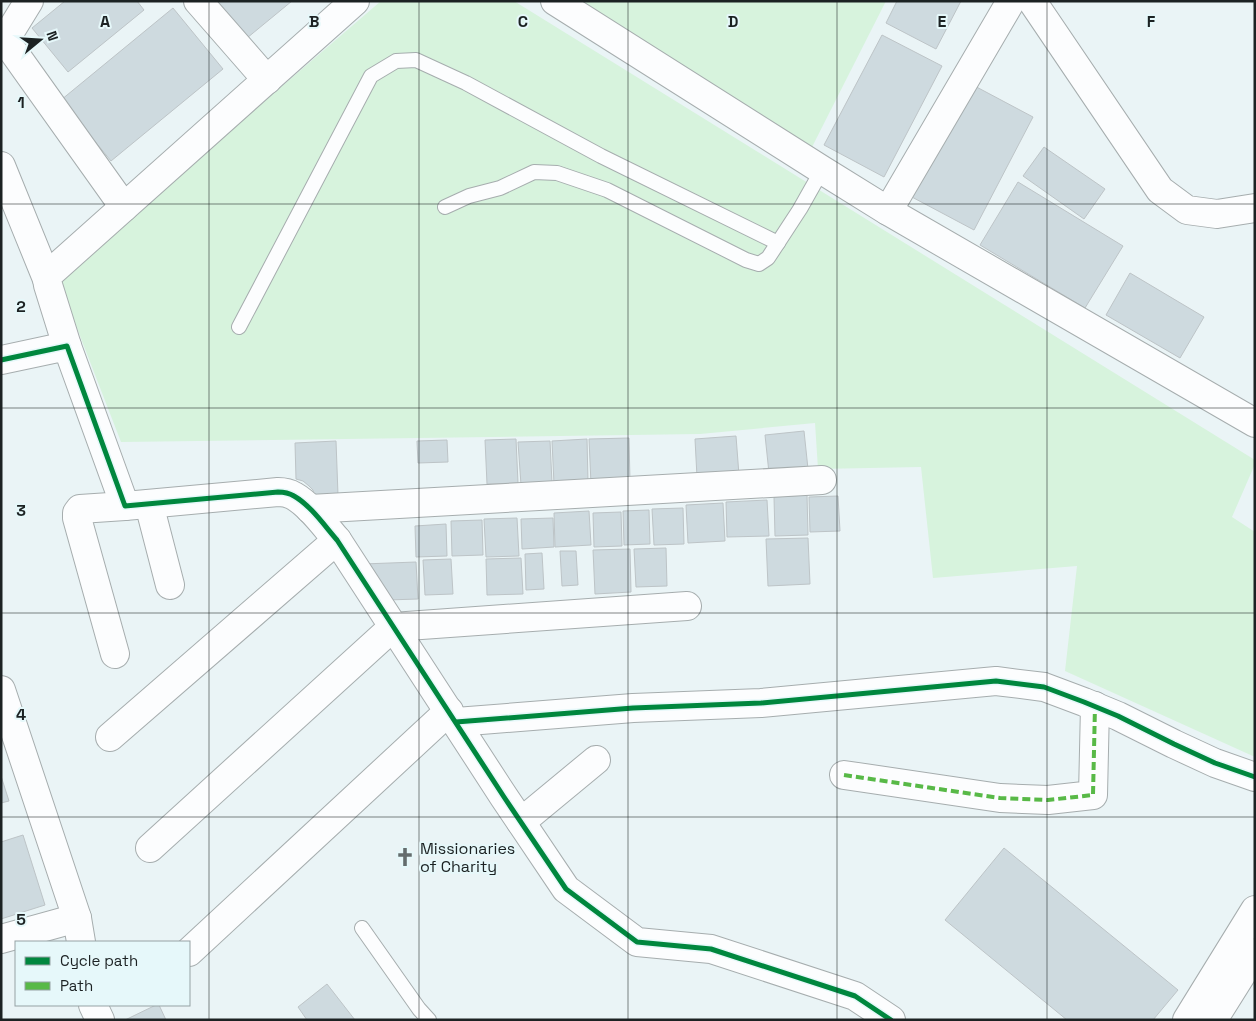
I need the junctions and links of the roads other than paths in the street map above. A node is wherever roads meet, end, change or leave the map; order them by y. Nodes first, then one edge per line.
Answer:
1 (29, 1) edge
2 (198, 1) edge
3 (355, 1) edge
4 (555, 1) edge
5 (1011, 1) edge
6 (1032, 1) edge
7 (267, 80) junction
8 (1, 166) edge
9 (822, 170) junction
10 (124, 207) junction
11 (445, 207) dead end
12 (1255, 208) edge
13 (888, 211) junction
14 (778, 243) junction
15 (48, 279) junction
16 (239, 327) dead end
17 (67, 346) junction
18 (1, 360) edge
19 (1255, 423) edge
20 (822, 480) dead end
21 (137, 505) junction
22 (310, 509) junction
23 (337, 540) junction
24 (170, 585) dead end
25 (687, 606) dead end
26 (394, 627) junction
27 (115, 654) dead end
28 (1, 690) edge
29 (1095, 706) junction
30 (452, 717) junction
31 (110, 738) dead end
32 (596, 760) dead end
33 (844, 775) dead end
34 (1255, 777) edge
35 (521, 822) junction
36 (150, 848) dead end
37 (1255, 910) edge
38 (362, 928) dead end
39 (79, 930) edge
40 (1, 939) edge
41 (190, 951) edge
42 (1255, 953) edge
43 (93, 1006) edge
44 (890, 1019) edge
45 (100, 1020) edge
46 (429, 1020) edge
47 (1187, 1020) edge
48 (1213, 1020) edge

1 - 10 street
2 - 7 street
3 - 7 street
4 - 9 street
5 - 13 street
6 - 12 street
7 - 10 street
8 - 15 street
9 - 13 street
9 - 14 lane
10 - 15 street
11 - 14 lane
13 - 19 street
14 - 16 lane
15 - 17 street
17 - 18 street
17 - 21 street
20 - 22 street
21 - 22 street
21 - 24 street
21 - 27 street
22 - 23 street
23 - 26 street
23 - 31 street
25 - 26 street
26 - 30 street
26 - 36 street
28 - 39 street
29 - 30 street
29 - 33 street
29 - 34 street
30 - 35 street
30 - 41 street
32 - 35 street
35 - 44 street
37 - 47 street
38 - 46 lane
39 - 40 street
42 - 48 street
43 - 45 street

